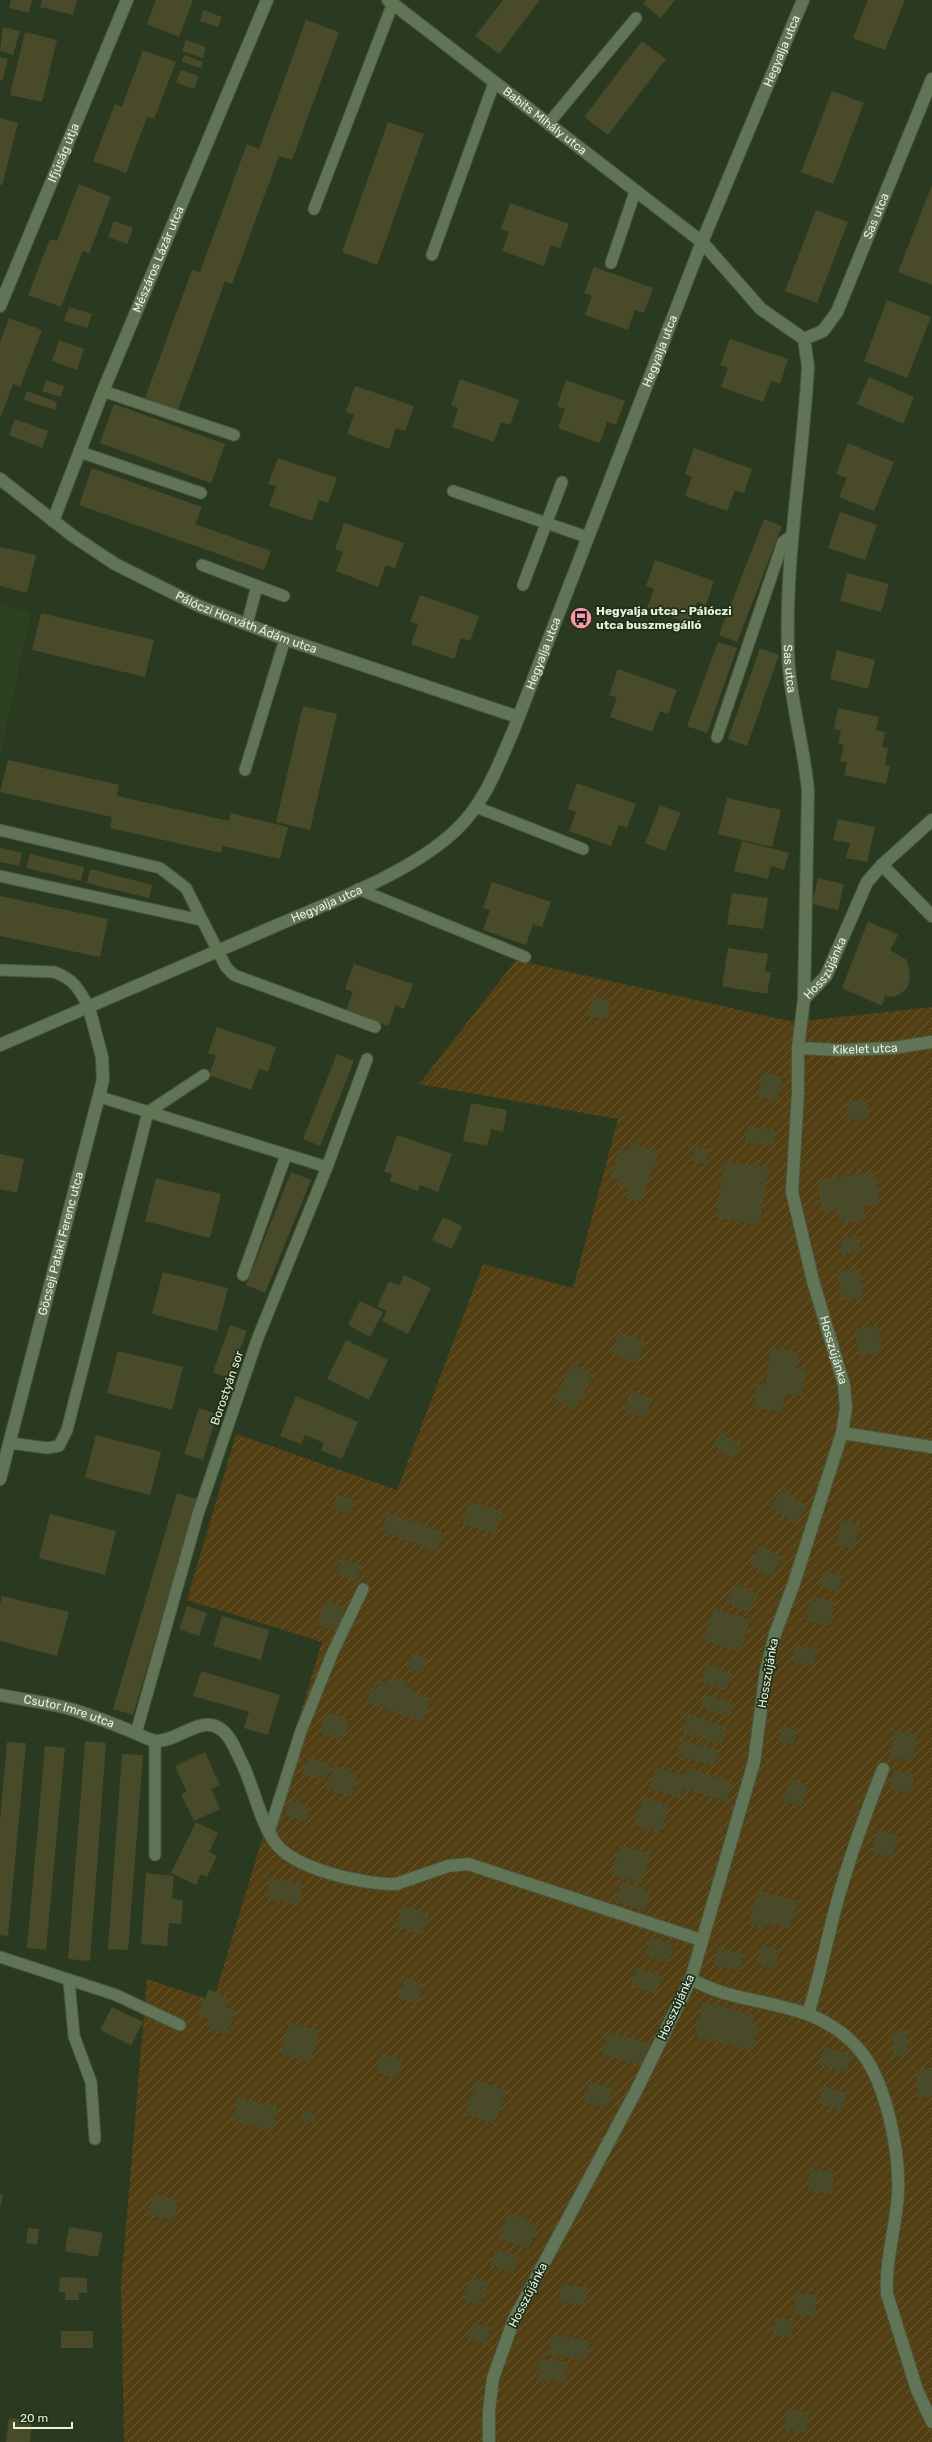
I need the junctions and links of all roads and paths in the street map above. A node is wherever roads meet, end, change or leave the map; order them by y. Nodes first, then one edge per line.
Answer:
1 (127, 0) edge
2 (267, 0) edge
3 (803, 0) edge
4 (391, 2) edge
5 (636, 18) dead end
6 (932, 79) edge
7 (494, 83) junction
8 (548, 124) junction
9 (636, 192) junction
10 (314, 208) dead end
11 (702, 242) junction
12 (432, 255) dead end
13 (611, 263) dead end
14 (0, 306) edge
15 (804, 339) junction
16 (103, 391) junction
17 (234, 435) dead end
18 (80, 452) junction
19 (0, 479) edge
20 (562, 482) dead end
21 (453, 491) dead end
22 (201, 493) dead end
23 (53, 521) junction
24 (546, 523) junction
25 (792, 535) junction
26 (587, 537) junction
27 (202, 566) dead end
28 (522, 585) dead end
29 (257, 586) junction
30 (284, 596) dead end
31 (247, 624) junction
32 (285, 639) junction
33 (518, 717) junction
34 (717, 737) dead end
35 (245, 770) dead end
36 (476, 807) junction
37 (932, 820) edge
38 (0, 830) edge
39 (583, 849) dead end
40 (882, 865) junction
41 (0, 876) edge
42 (358, 889) junction
43 (932, 916) edge
44 (201, 920) junction
45 (217, 951) junction
46 (525, 957) dead end
47 (0, 970) edge
48 (804, 998) junction
49 (89, 1008) junction
50 (375, 1027) dead end
51 (932, 1042) edge
52 (0, 1044) edge
53 (798, 1048) junction
54 (367, 1059) dead end
55 (204, 1075) dead end
56 (100, 1097) junction
57 (148, 1112) junction
58 (286, 1155) junction
59 (327, 1167) junction
60 (243, 1274) dead end
61 (842, 1433) junction
62 (10, 1443) junction
63 (932, 1447) edge
64 (0, 1479) edge
65 (363, 1589) dead end
66 (0, 1695) edge
67 (136, 1734) junction
68 (155, 1741) junction
69 (883, 1769) dead end
70 (269, 1832) junction
71 (155, 1855) dead end
72 (701, 1940) junction
73 (0, 1957) edge
74 (692, 1979) junction
75 (69, 1981) junction
76 (808, 2014) junction
77 (180, 2025) dead end
78 (94, 2139) dead end
79 (932, 2422) edge
80 (489, 2442) edge

1 - 14 street, Ifjúság útja
2 - 16 street, Mészáros Lázár utca
3 - 11 street, Hegyalja utca
4 - 7 street, Babits Mihály utca
4 - 10 lane
5 - 8 lane
6 - 15 street, Sas utca
7 - 8 street, Babits Mihály utca
7 - 12 lane
8 - 9 street, Babits Mihály utca
9 - 11 street, Babits Mihály utca
9 - 13 lane
11 - 15 street
11 - 26 street, Hegyalja utca
15 - 25 street, Sas utca
16 - 17 lane
16 - 18 street, Mészáros Lázár utca
18 - 22 lane
18 - 23 street, Mészáros Lázár utca
19 - 23 street, Pálóczi Horváth Ádám utca
20 - 24 lane
21 - 24 lane
23 - 31 street, Pálóczi Horváth Ádám utca
24 - 26 lane
24 - 28 lane
25 - 34 lane
25 - 48 street, Sas utca
26 - 33 street, Hegyalja utca
27 - 29 lane
29 - 30 lane
29 - 31 lane
31 - 32 street, Pálóczi Horváth Ádám utca
32 - 33 street, Pálóczi Horváth Ádám utca
32 - 35 lane
33 - 36 street, Hegyalja utca
36 - 39 lane
36 - 42 street, Hegyalja utca
37 - 40 street, Hosszújánka
38 - 44 lane
40 - 43 street
40 - 48 street, Hosszújánka
41 - 44 lane
42 - 45 street, Hegyalja utca
42 - 46 lane
44 - 45 lane
45 - 49 street, Hegyalja utca
45 - 50 lane
47 - 49 lane
48 - 53 street, Hosszújánka
49 - 52 street, Hegyalja utca
49 - 56 street, Göcseji Pataki Ferenc utca
51 - 53 street, Kikelet utca
53 - 61 street, Hosszújánka
54 - 59 lane, Borostyán sor
55 - 57 lane
56 - 57 lane
56 - 62 street, Göcseji Pataki Ferenc utca
57 - 58 lane
57 - 62 lane
58 - 59 lane
58 - 60 lane
59 - 67 lane, Borostyán sor
61 - 63 street
61 - 72 street, Hosszújánka
62 - 64 street, Göcseji Pataki Ferenc utca
65 - 70 lane
66 - 67 street, Csutor Imre utca
67 - 68 street, Csutor Imre utca
68 - 70 street
68 - 71 lane
69 - 76 street
70 - 72 street
72 - 74 street, Hosszújánka
73 - 75 lane
74 - 76 street
74 - 80 street, Hosszújánka
75 - 77 lane
75 - 78 lane
76 - 79 street

